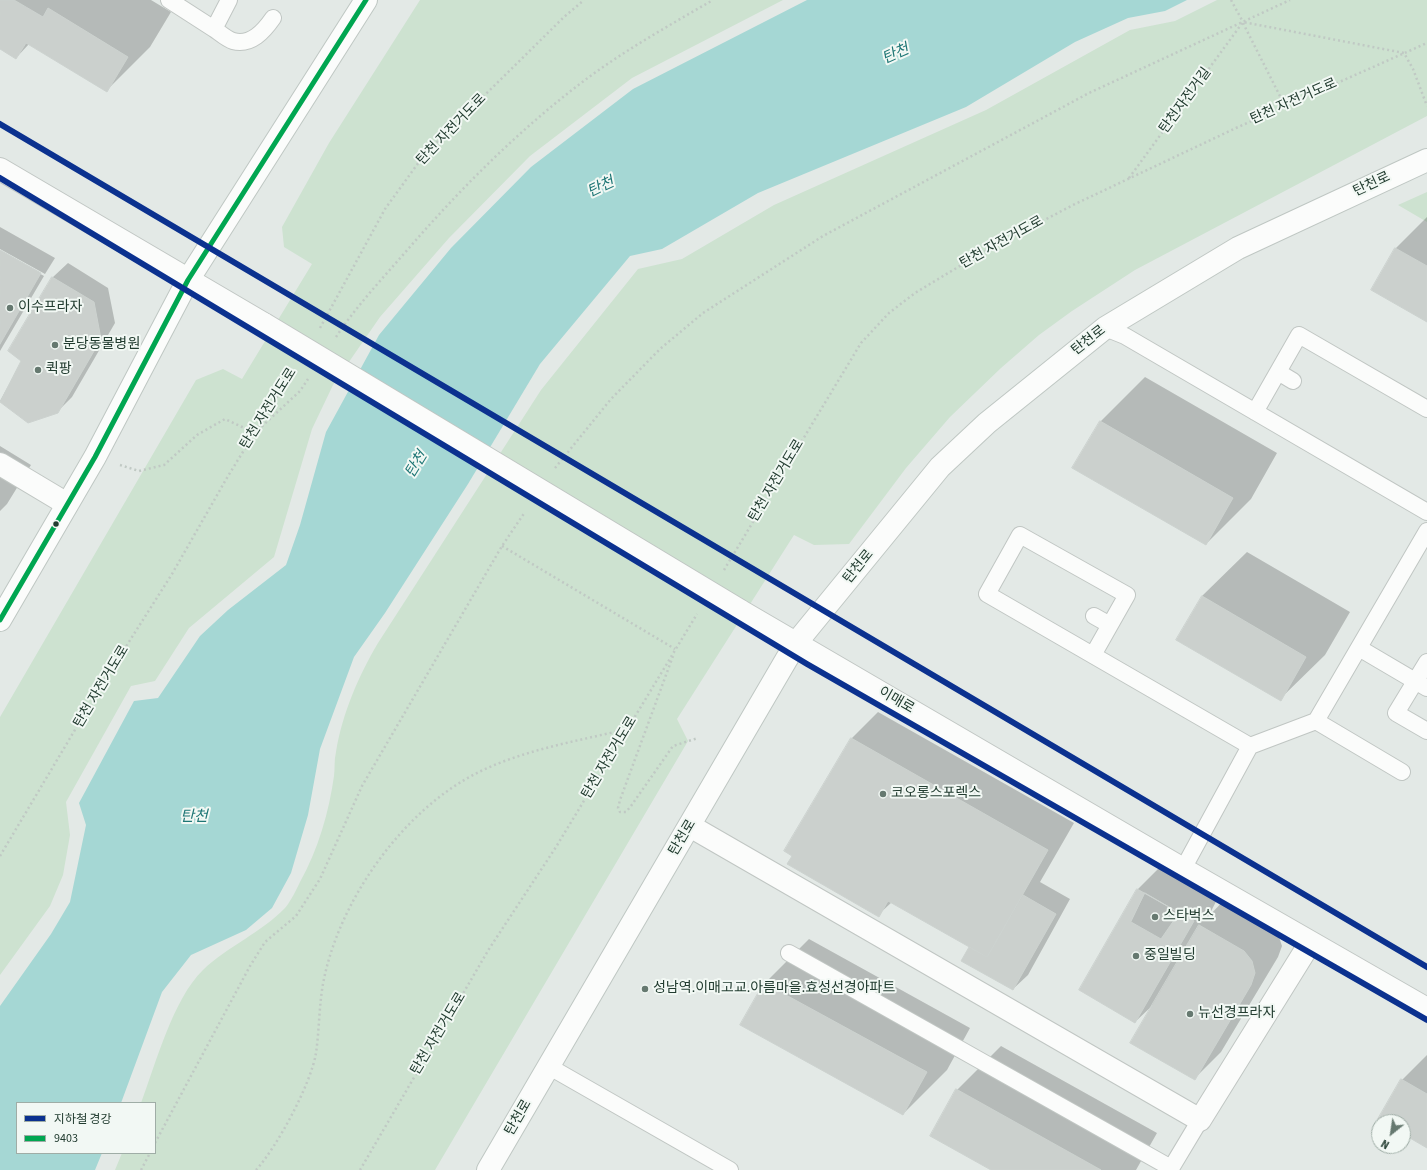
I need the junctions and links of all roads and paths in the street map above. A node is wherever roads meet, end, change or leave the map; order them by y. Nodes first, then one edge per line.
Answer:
1 (169, 0) edge
2 (229, 0) edge
3 (366, 0) edge
4 (584, 0) edge
5 (713, 0) edge
6 (1231, 0) edge
7 (1290, 0) edge
8 (273, 18) dead end
9 (1243, 22) junction
10 (214, 29) junction
11 (1427, 43) edge
12 (1404, 53) junction
13 (1285, 106) junction
14 (1427, 106) edge
15 (1427, 160) edge
16 (0, 169) edge
17 (1128, 179) junction
18 (188, 280) junction
19 (1105, 328) junction
20 (319, 330) dead end
21 (333, 341) dead end
22 (295, 368) dead end
23 (1278, 372) junction
24 (312, 373) dead end
25 (1293, 381) dead end
26 (1427, 409) edge
27 (1255, 412) junction
28 (255, 433) junction
29 (95, 458) junction
30 (0, 464) edge
31 (553, 472) dead end
32 (67, 504) junction
33 (527, 509) dead end
34 (1427, 512) edge
35 (1427, 531) edge
36 (502, 546) junction
37 (721, 574) dead end
38 (700, 608) dead end
39 (1094, 616) dead end
40 (0, 620) edge
41 (1110, 625) junction
42 (796, 644) junction
43 (1359, 648) junction
44 (676, 649) junction
45 (1093, 655) junction
46 (1427, 662) edge
47 (1421, 684) edge
48 (1316, 721) junction
49 (627, 729) junction
50 (1427, 731) edge
51 (698, 738) dead end
52 (1250, 746) junction
53 (1402, 772) dead end
54 (690, 826) junction
55 (0, 856) edge
56 (1183, 869) junction
57 (1310, 943) junction
58 (789, 953) dead end
59 (1427, 1009) edge
60 (548, 1066) junction
61 (1200, 1120) junction
62 (156, 1141) edge
63 (149, 1154) edge
64 (1170, 1169) edge
65 (141, 1170) edge
66 (256, 1170) edge
67 (360, 1170) edge
68 (488, 1170) edge
69 (730, 1170) edge

1 - 10 lane
2 - 10 lane
3 - 18 street
4 - 20 path, 탄천 자전거도로
5 - 21 path
6 - 9 path, bridge
7 - 31 path
8 - 10 lane
9 - 12 path
9 - 13 path
9 - 17 path, 탄천자전거길
11 - 12 path, 탄천 자전거도로
12 - 13 path, 탄천 자전거도로
12 - 14 path
13 - 17 path, 탄천 자전거도로
15 - 19 street, 탄천로
16 - 18 street
17 - 37 path, 탄천 자전거도로
18 - 29 street
18 - 42 street, 이매로, bridge
19 - 27 lane
19 - 42 street, 탄천로
22 - 28 path, 탄천 자전거도로
23 - 25 lane
23 - 26 lane
23 - 27 lane
24 - 28 path
27 - 34 lane
28 - 29 path
28 - 55 path, 탄천 자전거도로
29 - 32 street
30 - 32 street
32 - 40 street
33 - 36 path
35 - 43 lane
36 - 44 path
36 - 62 path
38 - 44 path, 탄천 자전거도로
39 - 41 lane
41 - 45 lane
41 - 45 lane
42 - 54 street, 탄천로
42 - 56 street, 이매로
43 - 47 lane
43 - 48 lane
44 - 49 path, 탄천 자전거도로
44 - 51 path
45 - 52 lane
46 - 47 lane
47 - 50 lane
48 - 52 lane
48 - 53 lane
49 - 66 path
49 - 67 path, 탄천 자전거도로
52 - 56 lane
54 - 60 street, 탄천로
54 - 61 street
56 - 57 street, 이매로
57 - 59 street, 이매로
57 - 61 street
58 - 64 lane
60 - 68 street, 탄천로
60 - 69 lane
61 - 64 lane
63 - 65 path

